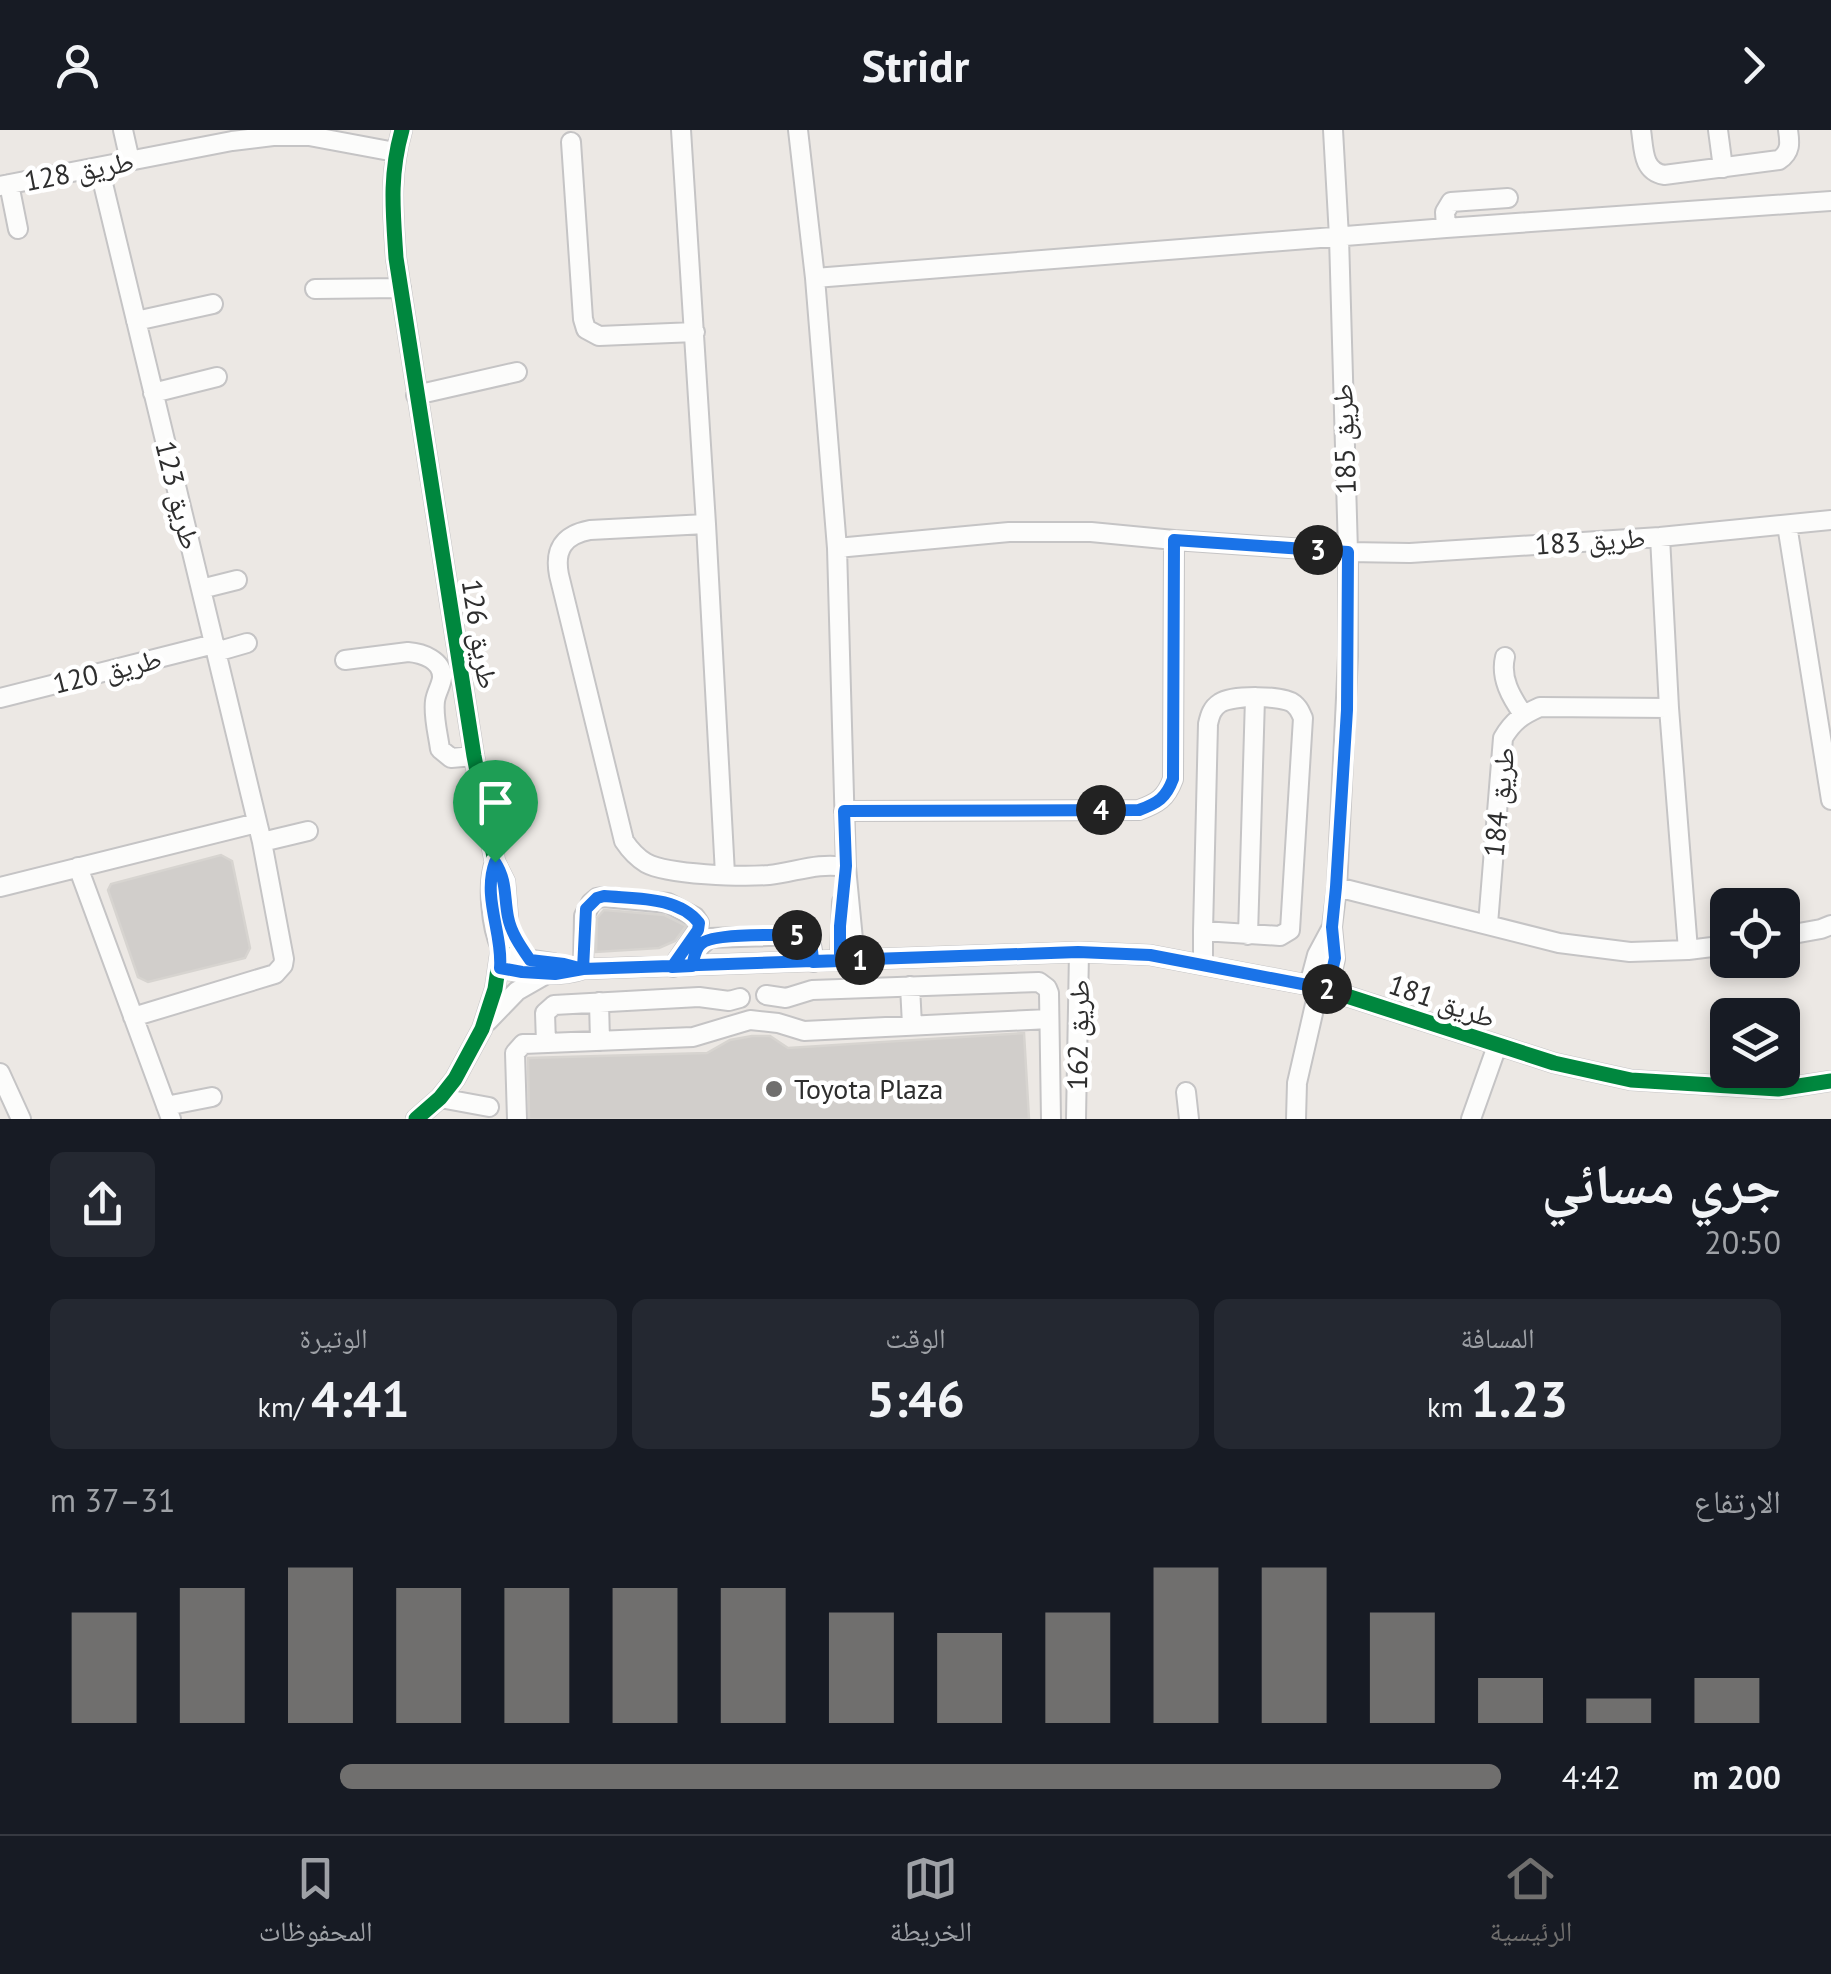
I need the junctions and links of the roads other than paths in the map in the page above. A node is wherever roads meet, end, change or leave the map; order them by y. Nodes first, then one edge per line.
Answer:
1 (124, 130) edge
2 (402, 130) edge
3 (681, 130) edge
4 (798, 130) edge
5 (1333, 130) edge
6 (1641, 130) edge
7 (1718, 130) edge
8 (1788, 130) edge
9 (230, 136) edge
10 (571, 142) dead end
11 (395, 152) junction
12 (130, 161) junction
13 (98, 166) junction
14 (1723, 168) junction
15 (4, 185) edge
16 (1508, 198) dead end
17 (1831, 201) edge
18 (1446, 228) junction
19 (18, 229) dead end
20 (1339, 237) junction
21 (815, 278) junction
22 (400, 288) junction
23 (315, 289) dead end
24 (212, 304) dead end
25 (136, 321) junction
26 (695, 332) junction
27 (517, 372) dead end
28 (217, 377) dead end
29 (153, 392) junction
30 (416, 395) junction
31 (1831, 520) edge
32 (706, 524) junction
33 (1787, 525) junction
34 (1660, 537) junction
35 (1174, 540) junction
36 (837, 548) junction
37 (1348, 552) junction
38 (236, 580) dead end
39 (201, 589) junction
40 (247, 644) dead end
41 (215, 648) junction
42 (1505, 657) dead end
43 (345, 660) dead end
44 (1831, 676) edge
45 (1811, 683) junction
46 (0, 698) edge
47 (1255, 698) junction
48 (1669, 708) junction
49 (1523, 714) junction
50 (474, 756) junction
51 (1831, 800) edge
52 (844, 811) junction
53 (257, 823) junction
54 (308, 831) dead end
55 (262, 842) junction
56 (495, 862) junction
57 (846, 866) junction
58 (78, 867) junction
59 (726, 874) junction
60 (1336, 887) junction
61 (0, 888) edge
62 (508, 920) junction
63 (1488, 924) junction
64 (1831, 925) edge
65 (1203, 931) junction
66 (1800, 932) edge
67 (1248, 934) junction
68 (1710, 947) edge
69 (1688, 950) junction
70 (1078, 952) junction
71 (500, 957) junction
72 (530, 960) junction
73 (848, 960) junction
74 (813, 962) junction
75 (765, 964) junction
76 (738, 965) junction
77 (1203, 965) junction
78 (692, 966) junction
79 (672, 967) junction
80 (583, 969) junction
81 (548, 974) junction
82 (910, 986) junction
83 (1319, 987) junction
84 (766, 995) junction
85 (740, 998) junction
86 (599, 1002) junction
87 (133, 1016) junction
88 (1049, 1019) junction
89 (767, 1021) junction
90 (742, 1022) junction
91 (912, 1025) junction
92 (482, 1029) junction
93 (600, 1041) junction
94 (546, 1043) junction
95 (1496, 1046) junction
96 (1050, 1072) junction
97 (1077, 1072) junction
98 (0, 1073) edge
99 (1831, 1081) edge
100 (1186, 1092) dead end
101 (212, 1097) dead end
102 (440, 1098) junction
103 (489, 1107) dead end
104 (168, 1113) edge
105 (21, 1119) edge
106 (416, 1119) edge
107 (516, 1119) edge
108 (1050, 1119) edge
109 (1076, 1119) edge
110 (1189, 1119) edge
111 (1296, 1119) edge
112 (1471, 1119) edge

1 - 12 street
2 - 11 street, طريق 126
3 - 26 street
4 - 21 street
5 - 20 street, طريق 185
6 - 14 street
7 - 14 street
8 - 14 street
9 - 11 street, طريق 128
9 - 12 street, طريق 128
10 - 26 street
11 - 22 street, طريق 126
12 - 13 street, طريق 128
13 - 15 street, طريق 128
13 - 25 street, طريق 123
15 - 19 street
16 - 18 street
17 - 18 street
18 - 20 street
20 - 21 street
20 - 37 street, طريق 185
21 - 36 street
22 - 23 street
22 - 30 street, طريق 126
24 - 25 street
25 - 29 street, طريق 123
26 - 32 street
27 - 30 street
28 - 29 street
29 - 39 street, طريق 123
30 - 50 street, طريق 126
31 - 33 street, طريق 183
32 - 59 street
32 - 59 street
33 - 34 street, طريق 183
33 - 45 street
34 - 37 street, طريق 183
34 - 48 street
35 - 36 street, طريق 183
35 - 37 street, طريق 183
35 - 52 street
36 - 52 street
37 - 60 street, طريق 185
38 - 39 street
39 - 41 street, طريق 123
40 - 41 street, طريق 120
41 - 46 street, طريق 120
41 - 53 street, طريق 123
42 - 49 street
43 - 50 street
44 - 45 street
45 - 51 street
47 - 65 street
47 - 67 street
47 - 67 street
48 - 49 street, طريق 184
48 - 69 street
49 - 63 street, طريق 184
50 - 56 street, طريق 126
52 - 57 street
53 - 55 street, طريق 123
53 - 58 street
54 - 55 street
55 - 87 street, طريق 123
56 - 62 street, طريق 126
56 - 71 street, طريق 126
57 - 59 street
57 - 73 street
58 - 61 street
58 - 87 street
60 - 63 street
60 - 83 street, طريق 185
62 - 71 street, طريق 126
62 - 72 street
63 - 69 street
64 - 66 street
65 - 67 street
65 - 77 street
68 - 69 street
70 - 73 street, طريق 181
70 - 77 street, طريق 181
70 - 97 street, طريق 162
71 - 72 street, طريق 181
71 - 81 street, طريق 181
71 - 92 street, طريق 126
72 - 80 street, طريق 181
73 - 74 street, طريق 181
74 - 75 street, طريق 181
74 - 78 street
75 - 76 street, طريق 181
75 - 84 street
76 - 78 street, طريق 181
76 - 85 street
77 - 83 street, طريق 181
78 - 79 street, طريق 181
79 - 80 street, طريق 181
79 - 80 street
80 - 81 street, طريق 181
81 - 92 street
82 - 84 street
82 - 88 street
82 - 91 street
83 - 95 street, طريق 181
83 - 111 street, طريق 185
84 - 89 street
85 - 86 street
85 - 90 street
86 - 93 street
86 - 94 street
87 - 104 street
88 - 91 street
88 - 96 street
89 - 90 street
89 - 91 street
90 - 93 street
92 - 102 street, طريق 126
93 - 94 street
94 - 107 street
95 - 99 street, طريق 181
95 - 112 street
96 - 97 street
96 - 108 street
97 - 109 street, طريق 162
98 - 105 street
100 - 110 street
101 - 104 street
102 - 103 street
102 - 106 street, طريق 126

